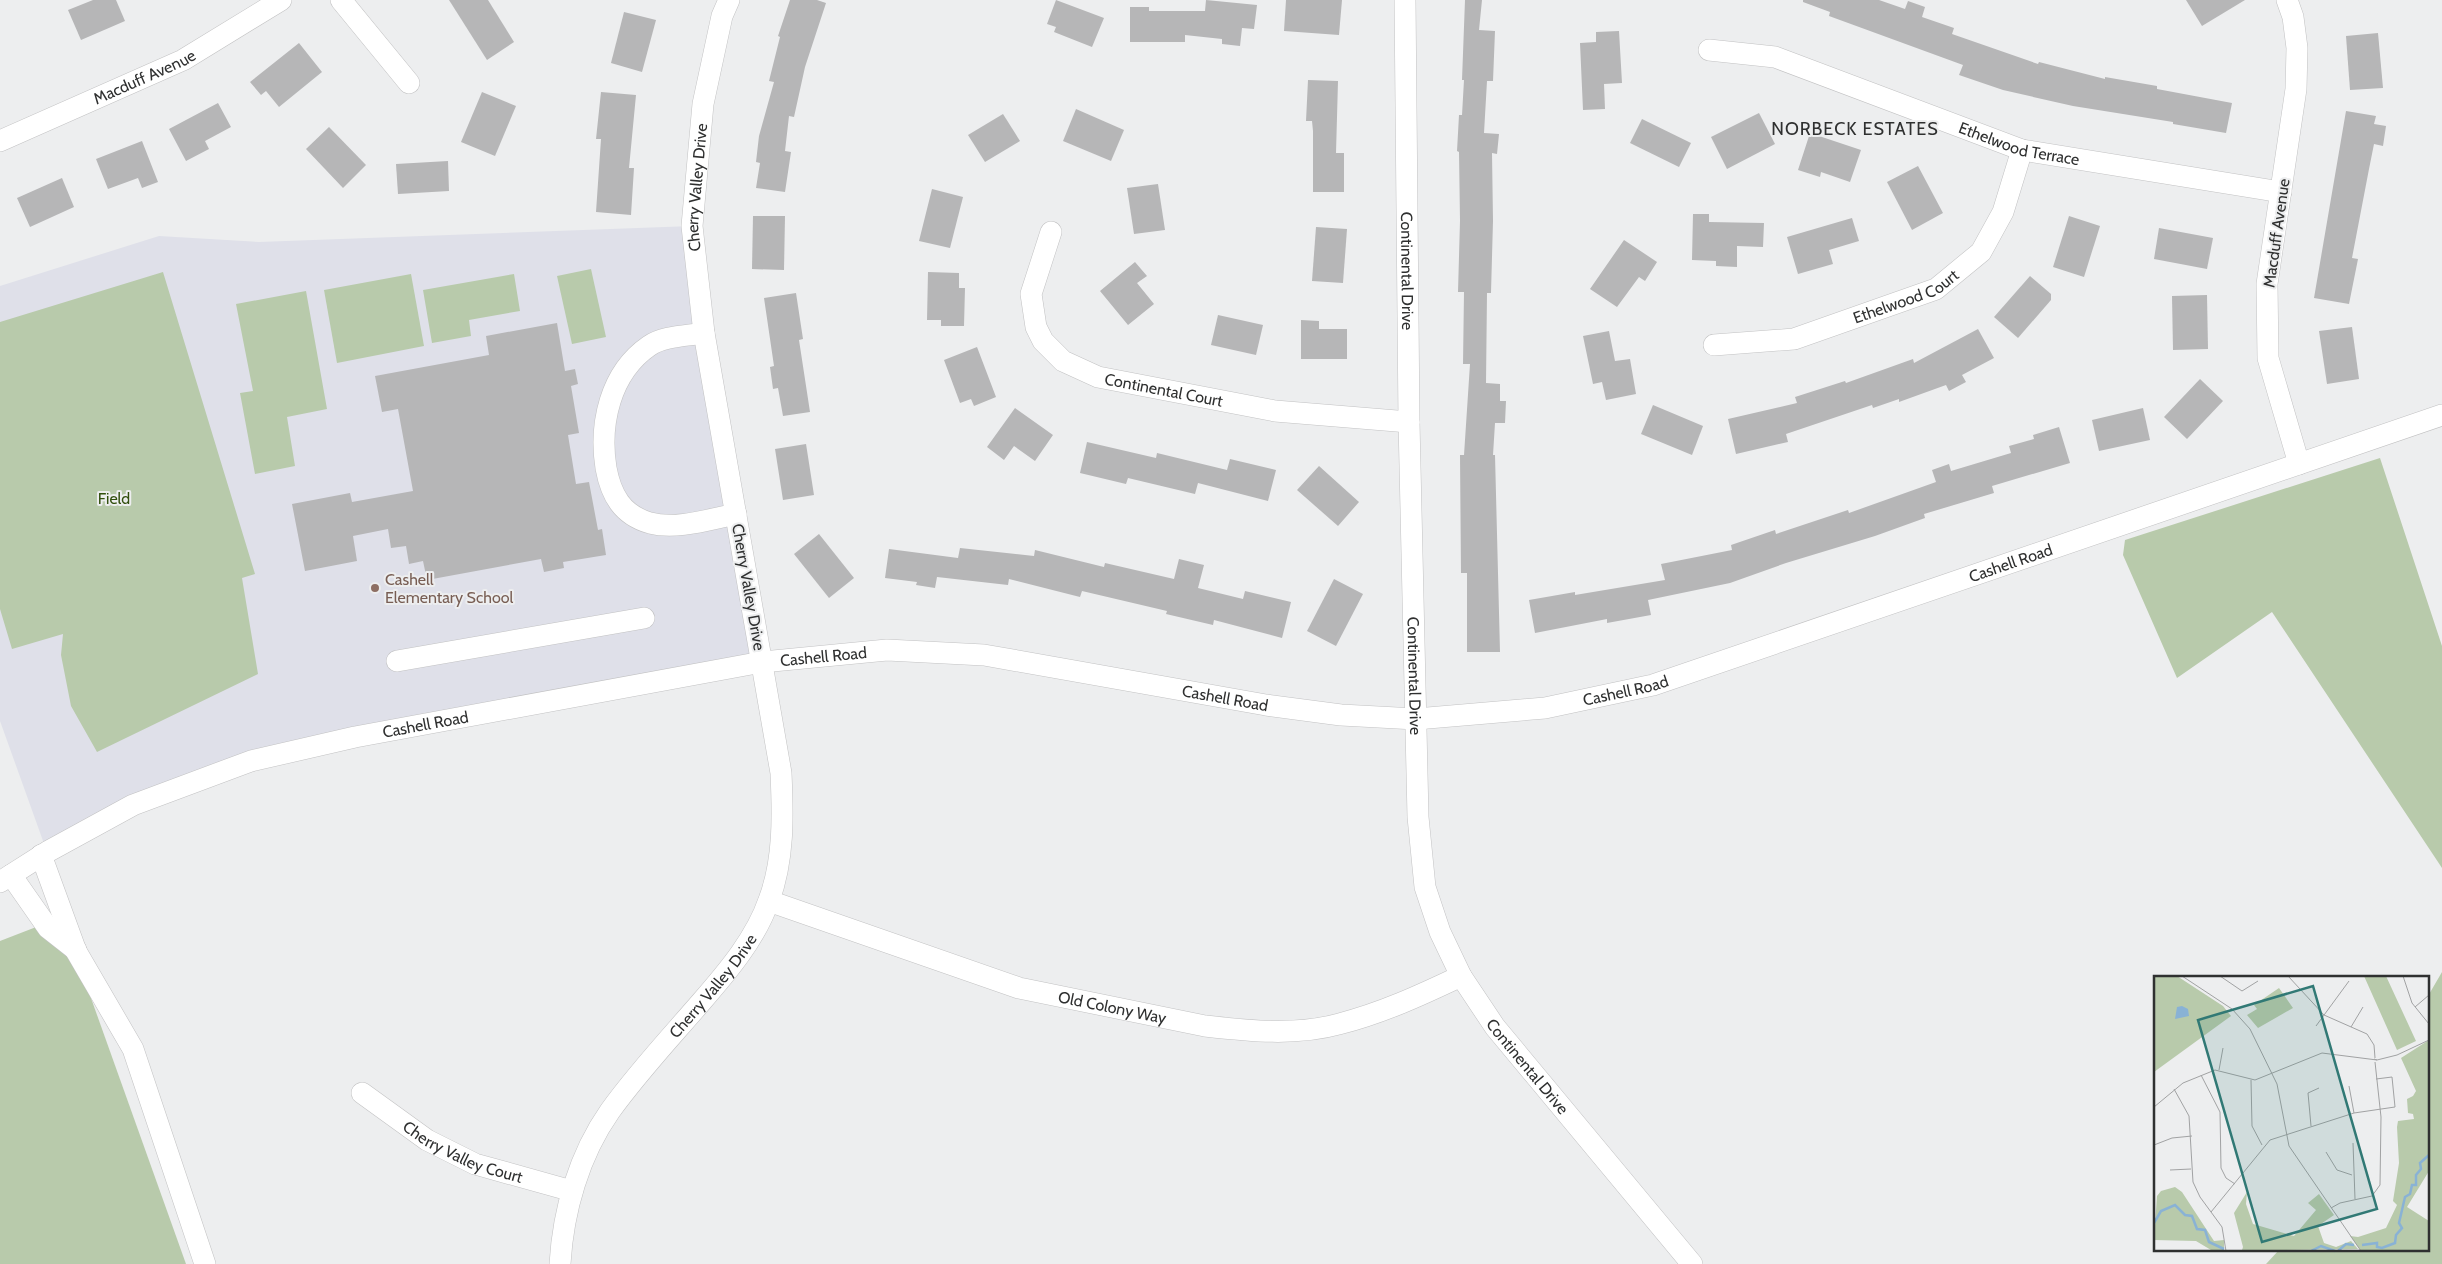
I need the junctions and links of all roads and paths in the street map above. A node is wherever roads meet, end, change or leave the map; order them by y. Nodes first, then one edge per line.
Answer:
1 (282, 0) edge
2 (341, 0) edge
3 (729, 0) edge
4 (1405, 0) edge
5 (2287, 0) edge
6 (1709, 50) dead end
7 (409, 83) dead end
8 (0, 141) edge
9 (2022, 150) junction
10 (2281, 192) junction
11 (1051, 232) dead end
12 (704, 333) junction
13 (1714, 345) dead end
14 (2442, 414) edge
15 (1409, 422) junction
16 (2299, 464) junction
17 (736, 514) junction
18 (644, 618) dead end
19 (397, 661) dead end
20 (762, 662) junction
21 (1416, 719) junction
22 (42, 856) junction
23 (5, 879) edge
24 (769, 901) junction
25 (76, 951) junction
26 (1461, 976) junction
27 (362, 1093) dead end
28 (572, 1191) junction
29 (205, 1264) edge
30 (560, 1264) edge
31 (1692, 1264) edge

1 - 8 street, Macduff Avenue
2 - 7 street
3 - 12 street, Cherry Valley Drive
4 - 15 street, Continental Drive
5 - 10 street, Macduff Avenue
6 - 9 street, Ethelwood Terrace
9 - 10 street, Ethelwood Terrace
9 - 13 street, Ethelwood Court
10 - 16 street, Macduff Avenue
11 - 15 street, Continental Court
12 - 17 street, Cherry Valley Drive
12 - 17 street
14 - 16 street, Cashell Road
15 - 21 street, Continental Drive
16 - 21 street, Cashell Road
17 - 20 street, Cherry Valley Drive
18 - 19 street
20 - 21 street, Cashell Road
20 - 22 street, Cashell Road
20 - 24 street, Cherry Valley Drive
21 - 26 street, Continental Drive
22 - 23 street, Cashell Road
22 - 25 street
23 - 25 street
24 - 26 street, Old Colony Way
24 - 28 street, Cherry Valley Drive
25 - 29 street
26 - 31 street, Continental Drive
27 - 28 street, Cherry Valley Court
28 - 30 street, Cherry Valley Drive

